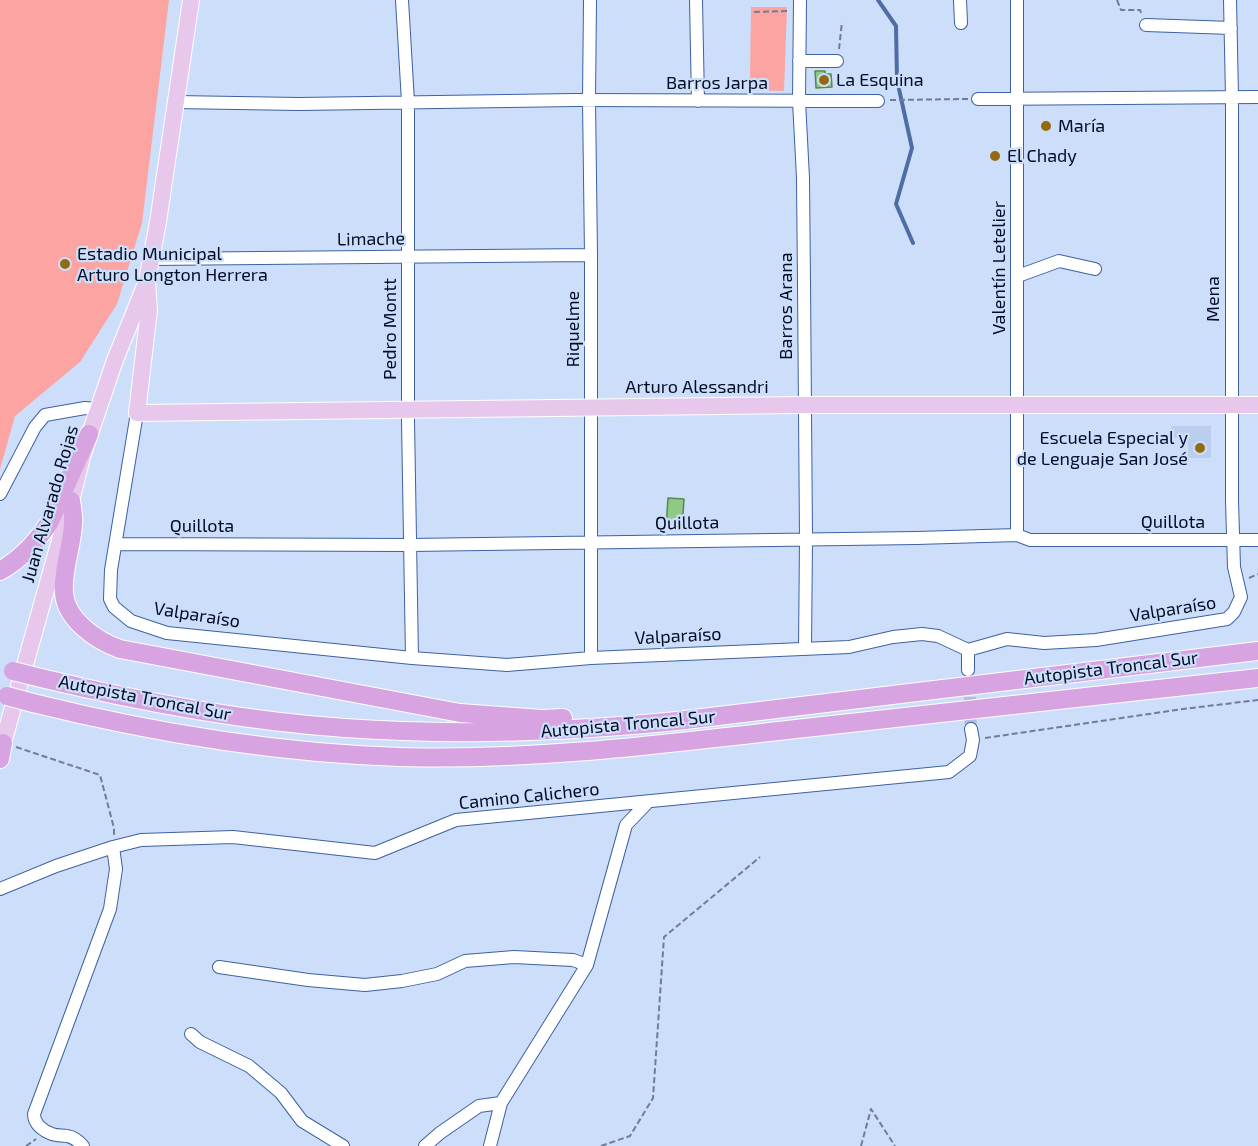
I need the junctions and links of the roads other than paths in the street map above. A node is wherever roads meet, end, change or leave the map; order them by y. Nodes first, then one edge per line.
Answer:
1 (191, 0) edge
2 (402, 0) edge
3 (590, 0) edge
4 (696, 0) edge
5 (960, 0) edge
6 (1017, 0) edge
7 (1230, 0) edge
8 (799, 5) edge
9 (961, 23) dead end
10 (1146, 25) road end
11 (1231, 28) junction
12 (799, 61) junction
13 (837, 61) road end
14 (1232, 97) junction
15 (1258, 97) edge
16 (978, 99) road end
17 (589, 100) junction
18 (1017, 100) junction
19 (698, 101) junction
20 (799, 101) junction
21 (878, 101) road end
22 (175, 102) junction
23 (408, 102) junction
24 (591, 255) junction
25 (408, 257) junction
26 (151, 259) junction
27 (1095, 268) dead end
28 (1018, 276) junction
29 (147, 281) junction
30 (804, 405) junction
31 (1016, 405) junction
32 (1231, 405) junction
33 (1258, 405) edge
34 (591, 407) junction
35 (98, 409) junction
36 (408, 409) junction
37 (137, 413) junction
38 (89, 434) junction
39 (0, 494) edge
40 (71, 501) junction
41 (1017, 535) junction
42 (806, 538) junction
43 (1233, 540) junction
44 (1258, 540) edge
45 (591, 542) junction
46 (116, 544) junction
47 (410, 545) junction
48 (0, 571) edge
49 (1241, 597) joint
50 (110, 599) joint
51 (805, 649) junction
52 (968, 650) junction
53 (1258, 651) edge
54 (412, 658) junction
55 (591, 658) junction
56 (7, 669) edge
57 (968, 669) tunnel mouth
58 (1258, 678) edge
59 (4, 694) edge
60 (732, 714) junction
61 (972, 734) tunnel mouth
62 (1, 750) edge
63 (648, 802) junction
64 (113, 847) junction
65 (0, 889) edge
66 (587, 965) junction
67 (219, 967) dead end
68 (191, 1034) dead end
69 (501, 1103) junction
70 (83, 1146) edge
71 (343, 1146) edge
72 (424, 1146) edge
73 (490, 1146) edge

1 - 22 main road, Juan Alvarado Rojas
2 - 23 street, Pedro Montt
3 - 17 street, Riquelme
4 - 19 street
5 - 9 street
6 - 18 street, Valentín Letelier
7 - 11 street, Mena
8 - 12 street, Barros Arana
10 - 11 street
11 - 14 street, Mena
12 - 13 street
12 - 20 street, Barros Arana
14 - 15 street
14 - 18 street
14 - 32 street, Mena
16 - 18 street
17 - 19 street, Barros Jarpa
17 - 23 street, Barros Jarpa
17 - 24 street, Riquelme
18 - 28 street, Valentín Letelier
19 - 20 street, Barros Jarpa
20 - 21 street, Barros Jarpa
20 - 30 street, Barros Arana
22 - 23 street, Barros Jarpa
22 - 26 main road, Juan Alvarado Rojas
23 - 25 street, Pedro Montt
24 - 25 street, Limache
24 - 34 street, Riquelme
25 - 26 street, Limache
25 - 36 street, Pedro Montt
26 - 29 main road, Juan Alvarado Rojas
27 - 28 street
28 - 31 street, Valentín Letelier
29 - 35 main road, Juan Alvarado Rojas
29 - 37 main road, Juan Alvarado Rojas
30 - 31 main road, Arturo Alessandri
30 - 34 main road, Arturo Alessandri
30 - 42 street, Barros Arana
31 - 32 main road, Arturo Alessandri
31 - 41 street, Valentín Letelier
32 - 33 main road, Arturo Alessandri
32 - 43 street, Mena
34 - 36 main road, Arturo Alessandri
34 - 45 street, Riquelme
35 - 38 main road, Juan Alvarado Rojas
35 - 39 street
36 - 37 main road, Arturo Alessandri
36 - 47 street, Pedro Montt
37 - 46 street, Juan Alvarado Rojas
38 - 40 main road, Juan Alvarado Rojas
38 - 48 highway
40 - 60 highway
40 - 62 main road, Juan Alvarado Rojas
41 - 42 street, Quillota
41 - 43 street, Quillota
42 - 45 street, Quillota
42 - 51 street, Barros Arana
43 - 44 street, Quillota
43 - 49 street, Mena
45 - 47 street, Quillota
45 - 55 street, Riquelme
46 - 47 street, Quillota
46 - 50 street, Juan Alvarado Rojas
47 - 54 street, Pedro Montt
49 - 52 street, Valparaíso
50 - 54 street, Valparaíso
51 - 52 street, Valparaíso
51 - 55 street, Valparaíso
52 - 57 street
53 - 60 highway, Autopista Troncal Sur
54 - 55 street, Valparaíso
56 - 60 highway, Autopista Troncal Sur, bridge
58 - 59 highway, Autopista Troncal Sur, bridge
61 - 63 street, Camino Calichero
63 - 64 street, Camino Calichero
63 - 66 street
64 - 65 street, Camino Calichero
64 - 70 street
66 - 67 street
66 - 69 street
68 - 71 street
69 - 72 street
69 - 73 street

